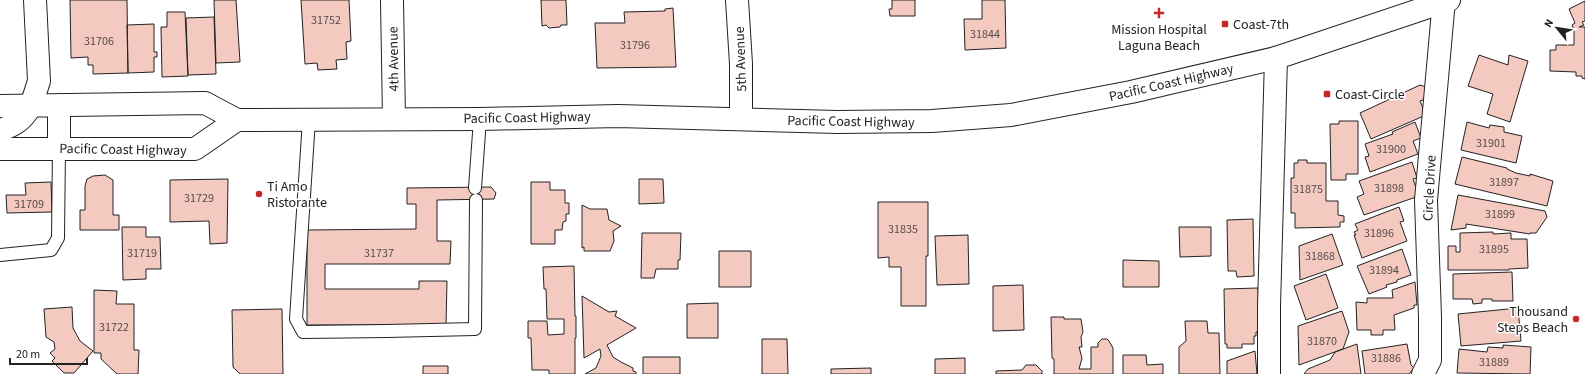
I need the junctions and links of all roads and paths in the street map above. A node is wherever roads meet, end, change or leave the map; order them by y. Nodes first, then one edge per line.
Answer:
1 (35, 0) edge
2 (392, 0) edge
3 (737, 0) edge
4 (1446, 1) edge
5 (1276, 58) junction
6 (58, 105) junction
7 (0, 106) edge
8 (31, 106) junction
9 (480, 118) junction
10 (309, 119) junction
11 (394, 119) junction
12 (741, 119) junction
13 (237, 120) junction
14 (0, 130) edge
15 (59, 148) junction
16 (0, 149) edge
17 (0, 255) edge
18 (1269, 374) edge
19 (1423, 374) edge

1 - 8 main road
2 - 11 main road, 4th Avenue
3 - 12 main road, 5th Avenue
4 - 5 main road, Pacific Coast Highway
4 - 19 main road, Circle Drive
5 - 12 main road, Pacific Coast Highway
5 - 18 main road
6 - 8 main road, Pacific Coast Highway
6 - 13 main road, Pacific Coast Highway
6 - 15 main road
7 - 8 main road, Pacific Coast Highway
8 - 14 main road
9 - 10 lane
9 - 11 main road, Pacific Coast Highway
9 - 12 main road, Pacific Coast Highway
10 - 11 main road, Pacific Coast Highway
10 - 13 main road, Pacific Coast Highway
13 - 15 main road, Pacific Coast Highway
15 - 16 main road, Pacific Coast Highway
15 - 17 lane

